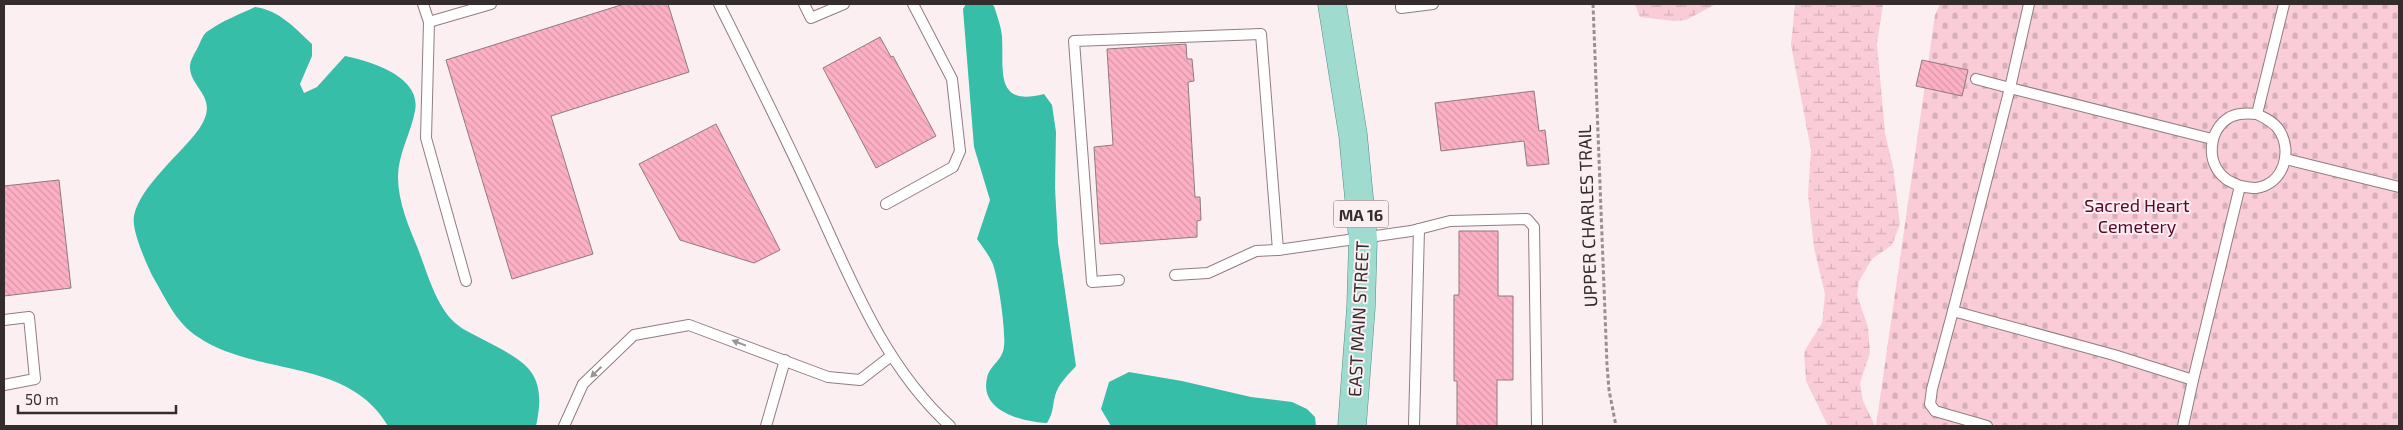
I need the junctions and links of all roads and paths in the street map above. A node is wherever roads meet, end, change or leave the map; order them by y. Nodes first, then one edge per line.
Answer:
1 (423, 4) edge
2 (491, 4) edge
3 (719, 4) edge
4 (804, 4) edge
5 (844, 4) edge
6 (913, 4) edge
7 (1332, 4) edge
8 (1401, 4) edge
9 (1433, 4) edge
10 (1593, 4) edge
11 (2030, 4) edge
12 (2284, 4) edge
13 (429, 22) junction
14 (1976, 79) dead end
15 (2010, 88) junction
16 (2257, 114) junction
17 (2212, 139) junction
18 (2286, 159) junction
19 (2240, 186) junction
20 (2399, 187) edge
21 (886, 204) dead end
22 (1419, 229) junction
23 (1363, 239) junction
24 (1278, 250) junction
25 (1175, 275) dead end
26 (466, 280) dead end
27 (1119, 280) dead end
28 (1953, 311) junction
29 (4, 320) edge
30 (891, 356) junction
31 (784, 360) junction
32 (2193, 380) junction
33 (4, 385) edge
34 (564, 426) edge
35 (766, 426) edge
36 (950, 426) edge
37 (1352, 426) edge
38 (1414, 426) edge
39 (1537, 426) edge
40 (1616, 426) edge
41 (1986, 426) edge
42 (2183, 426) edge

1 - 13 lane
2 - 13 lane
3 - 30 lane
4 - 5 lane
6 - 21 lane
7 - 23 main road, EAST MAIN STREET / MA 16
8 - 9 lane
10 - 40 path, UPPER CHARLES TRAIL
11 - 15 lane
12 - 16 lane
13 - 26 lane
14 - 15 lane
15 - 17 lane
15 - 28 lane
16 - 17 lane
16 - 18 lane
17 - 19 lane
18 - 19 lane
18 - 20 lane
19 - 32 lane
22 - 23 lane
22 - 38 lane
22 - 39 lane
23 - 24 lane
23 - 37 main road, EAST MAIN STREET / MA 16
24 - 25 lane
24 - 27 lane
28 - 32 lane
28 - 41 lane
29 - 33 lane
30 - 31 lane
30 - 36 lane
31 -> 34 lane
31 - 35 lane
32 - 42 lane

